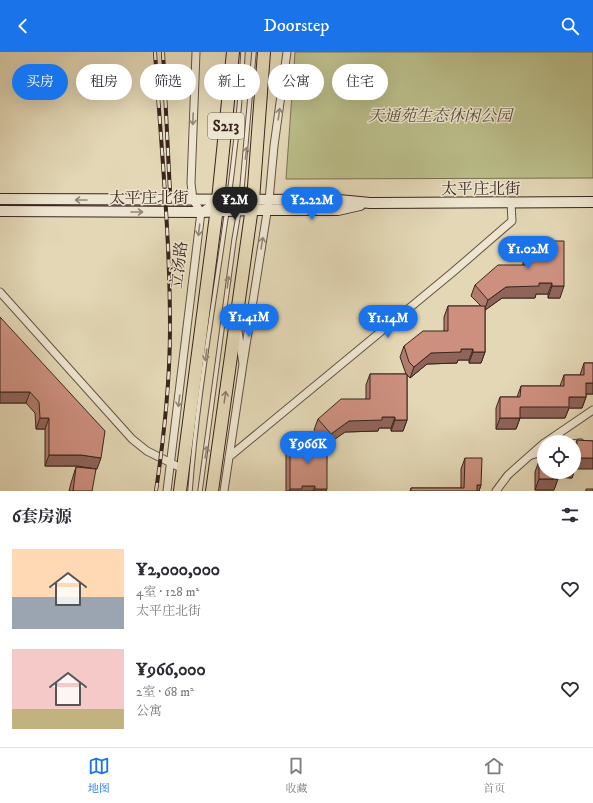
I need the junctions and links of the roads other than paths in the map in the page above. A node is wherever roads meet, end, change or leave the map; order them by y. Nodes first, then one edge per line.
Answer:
1 (196, 52) edge
2 (233, 52) edge
3 (243, 52) edge
4 (254, 52) edge
5 (264, 52) edge
6 (287, 52) edge
7 (0, 199) edge
8 (193, 200) junction
9 (593, 202) edge
10 (511, 203) junction
11 (246, 205) junction
12 (268, 205) junction
13 (223, 206) junction
14 (0, 212) edge
15 (201, 212) junction
16 (0, 292) edge
17 (236, 315) junction
18 (243, 364) junction
19 (593, 410) edge
20 (557, 435) edge
21 (581, 442) edge
22 (587, 442) edge
23 (537, 450) edge
24 (537, 455) edge
25 (229, 457) junction
26 (528, 458) junction
27 (172, 464) junction
28 (183, 469) junction
29 (167, 491) edge
30 (180, 491) edge
31 (190, 491) edge
32 (200, 491) edge
33 (212, 491) edge
34 (224, 491) edge
35 (496, 491) edge

1 -> 8 street
2 - 13 main road, 立汤路 / S213
3 - 13 lane
11 -> 4 lane
5 - 11 main road, S213
12 -> 6 street
8 -> 7 main road, 太平庄北街
8 - 13 main road, 太平庄北街
8 - 15 street
9 - 10 main road, 太平庄北街
10 - 12 main road, 太平庄北街
10 - 25 street
11 - 12 main road, 太平庄北街
11 - 13 main road, 太平庄北街
11 - 17 main road, S213
32 -> 11 lane
18 -> 12 street
13 - 15 main road, 太平庄北街
13 - 28 main road, 立汤路 / S213
13 -> 31 lane
14 -> 15 main road, 太平庄北街
15 -> 27 street, 立汤路
16 - 27 street
17 - 18 street, S213
33 -> 17 main road, S213
18 - 25 street, S213
19 - 20 street
21 - 22 lane
23 - 26 street
24 - 26 lane
25 - 34 street, S213
26 - 35 street
27 - 28 street
27 - 29 street, 立汤路
28 - 30 main road, 立汤路 / S213

